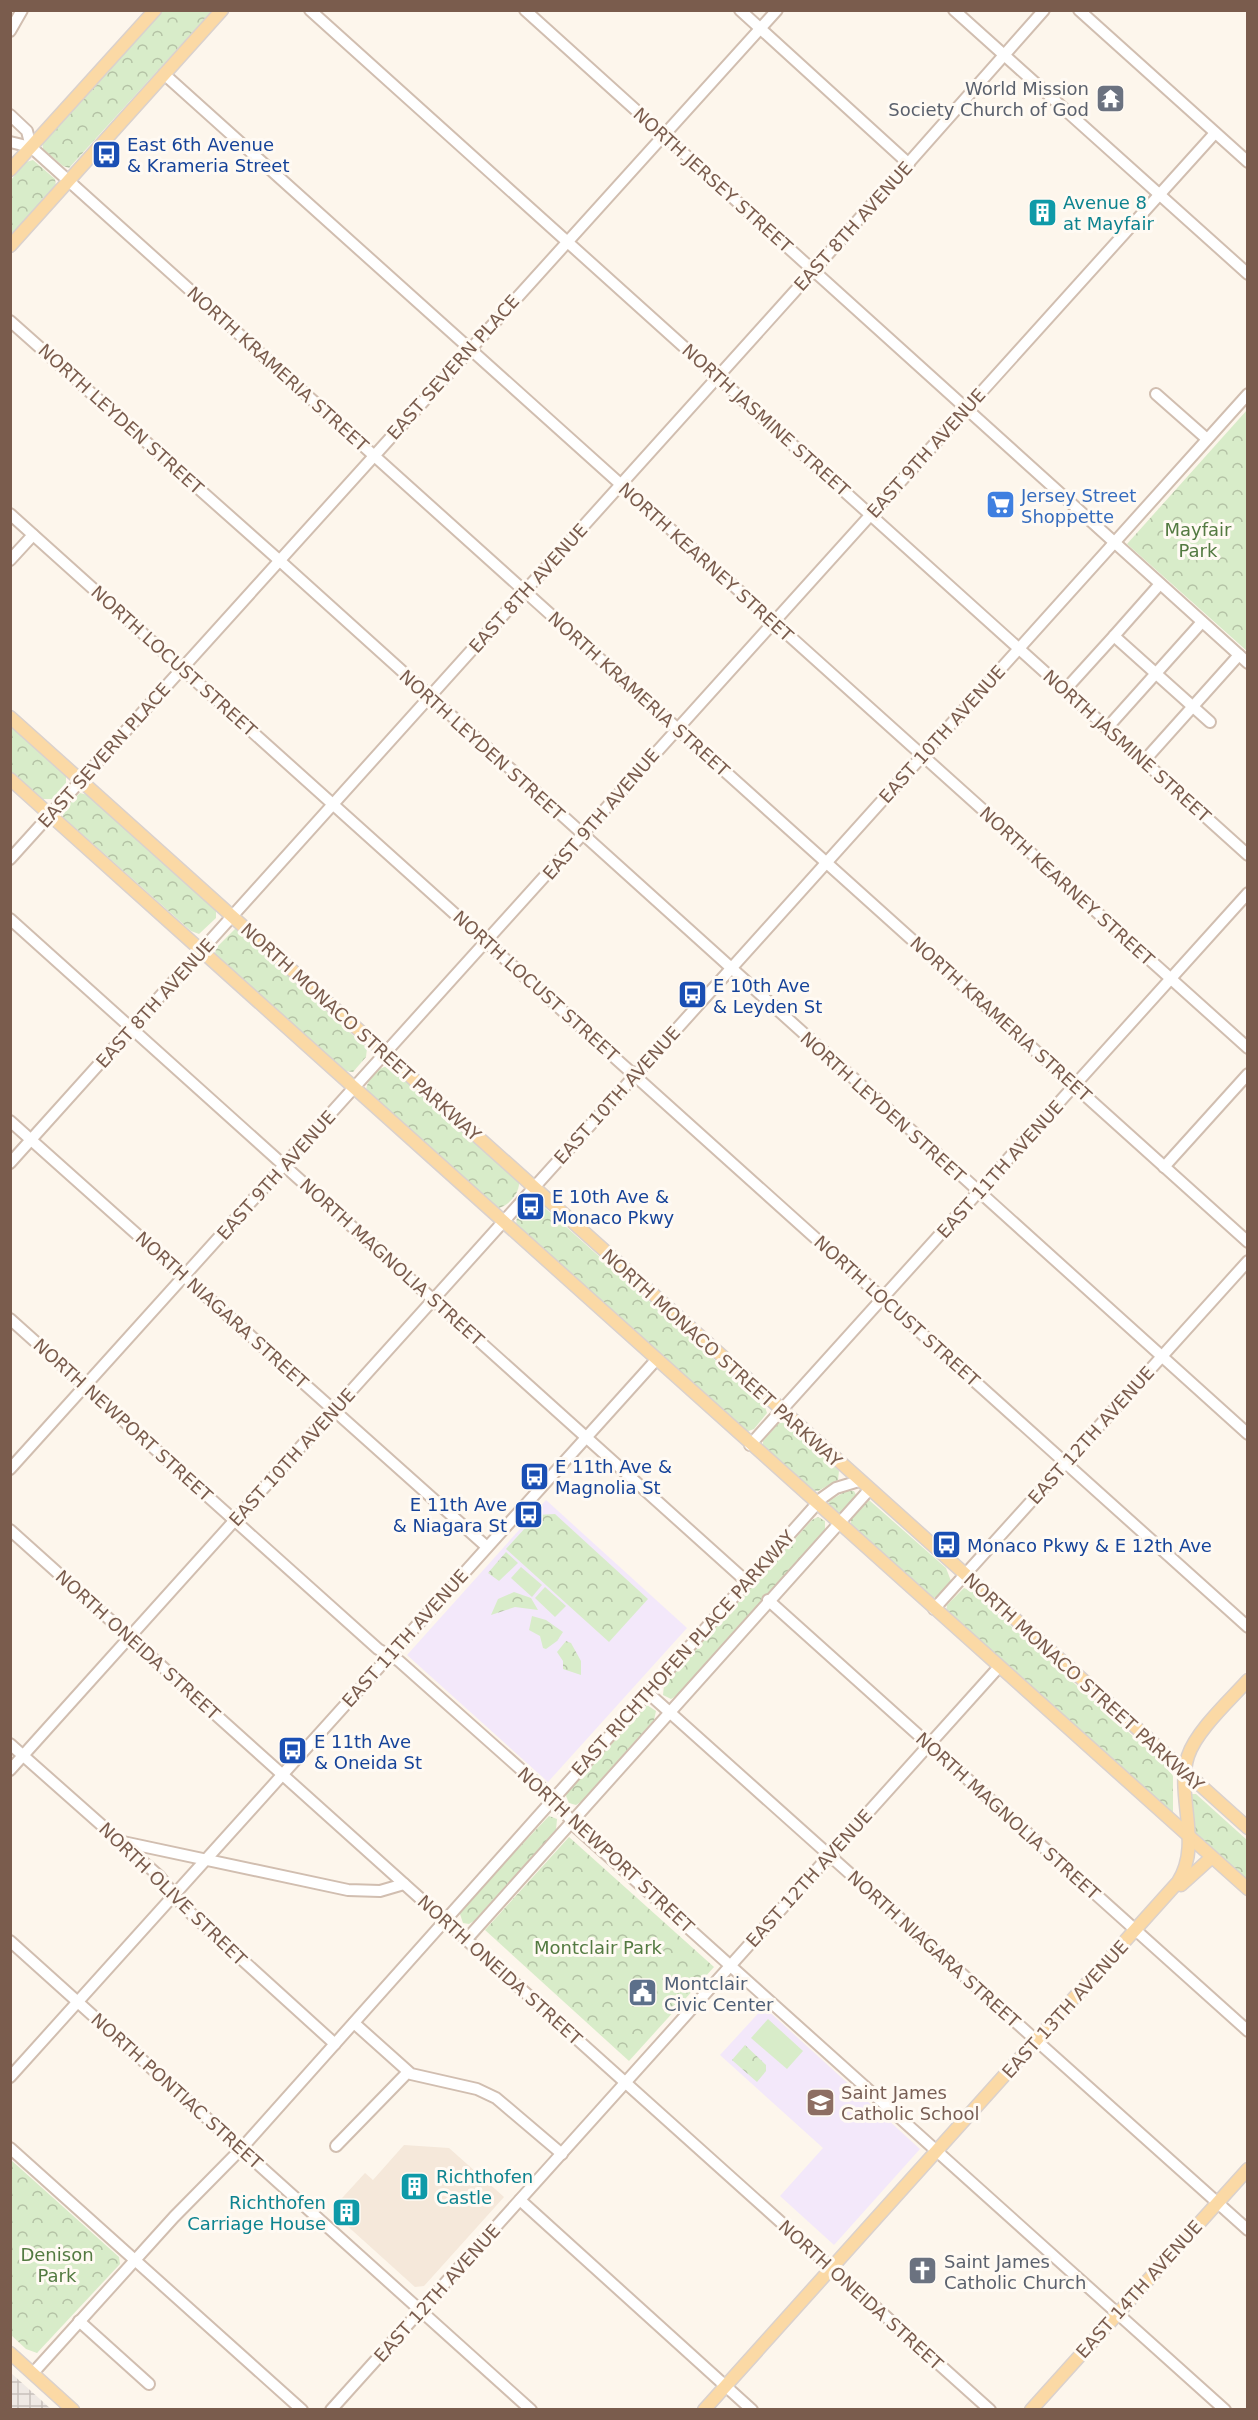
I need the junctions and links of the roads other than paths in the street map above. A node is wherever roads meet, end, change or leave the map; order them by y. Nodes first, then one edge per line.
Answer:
1 (22, 10) edge
2 (155, 10) edge
3 (222, 10) edge
4 (310, 10) edge
5 (525, 10) edge
6 (740, 10) edge
7 (777, 10) edge
8 (954, 10) edge
9 (1044, 10) edge
10 (1079, 10) edge
11 (760, 29) junction
12 (10, 31) edge
13 (1004, 55) junction
14 (164, 74) junction
15 (10, 115) edge
16 (1215, 133) junction
17 (664, 134) junction
18 (10, 142) edge
19 (31, 147) junction
20 (1248, 162) edge
21 (909, 165) junction
22 (10, 170) edge
23 (69, 181) junction
24 (1158, 194) junction
25 (567, 240) junction
26 (10, 246) edge
27 (813, 271) junction
28 (1248, 274) edge
29 (10, 321) edge
30 (472, 349) junction
31 (717, 378) junction
32 (1156, 394) dead end
33 (1248, 394) edge
34 (967, 409) junction
35 (1207, 439) junction
36 (373, 455) junction
37 (621, 485) junction
38 (871, 513) junction
39 (10, 514) edge
40 (33, 535) junction
41 (1114, 542) junction
42 (10, 560) edge
43 (280, 561) junction
44 (1160, 584) junction
45 (525, 591) junction
46 (773, 622) junction
47 (1202, 622) junction
48 (1114, 636) junction
49 (1019, 648) junction
50 (1243, 659) edge
51 (183, 668) junction
52 (1156, 674) junction
53 (1065, 690) junction
54 (429, 698) junction
55 (1193, 707) junction
56 (10, 717) edge
57 (1210, 722) dead end
58 (677, 728) junction
59 (1107, 728) junction
60 (922, 756) junction
61 (1144, 761) junction
62 (10, 779) edge
63 (81, 780) junction
64 (333, 804) junction
65 (51, 815) junction
66 (583, 835) junction
67 (1248, 855) edge
68 (10, 859) edge
69 (826, 863) junction
70 (1248, 892) edge
71 (233, 917) junction
72 (10, 919) edge
73 (487, 942) junction
74 (202, 951) junction
75 (730, 969) junction
76 (1170, 979) junction
77 (132, 1028) junction
78 (1248, 1048) edge
79 (386, 1053) junction
80 (1248, 1074) edge
81 (634, 1076) junction
82 (1074, 1086) junction
83 (354, 1089) junction
84 (10, 1121) edge
85 (31, 1140) junction
86 (10, 1163) edge
87 (285, 1166) junction
88 (1164, 1167) junction
89 (534, 1188) junction
90 (979, 1193) junction
91 (503, 1222) junction
92 (1248, 1242) edge
93 (1248, 1261) edge
94 (185, 1276) junction
95 (883, 1299) junction
96 (433, 1300) junction
97 (10, 1319) edge
98 (1162, 1357) junction
99 (656, 1360) junction
100 (86, 1386) junction
101 (781, 1410) junction
102 (333, 1411) junction
103 (1248, 1434) edge
104 (586, 1437) junction
105 (750, 1444) junction
106 (1066, 1463) junction
107 (10, 1469) edge
108 (864, 1486) junction
109 (816, 1504) junction
110 (235, 1521) junction
111 (837, 1523) junction
112 (10, 1530) edge
113 (487, 1547) junction
114 (964, 1576) junction
115 (747, 1582) junction
116 (768, 1600) junction
117 (934, 1609) junction
118 (1248, 1627) edge
119 (130, 1637) junction
120 (389, 1655) junction
121 (998, 1668) junction
122 (1248, 1680) edge
123 (647, 1692) junction
124 (669, 1711) junction
125 (10, 1744) edge
126 (929, 1745) junction
127 (23, 1756) junction
128 (10, 1770) edge
129 (1185, 1772) junction
130 (282, 1775) junction
131 (553, 1798) junction
132 (572, 1823) junction
133 (1248, 1828) edge
134 (1189, 1836) junction
135 (120, 1841) junction
136 (829, 1856) junction
137 (1212, 1857) junction
138 (206, 1860) junction
139 (404, 1884) junction
140 (1248, 1889) edge
141 (174, 1895) junction
142 (1164, 1899) junction
143 (446, 1921) junction
144 (1136, 1930) junction
145 (466, 1940) junction
146 (10, 1941) edge
147 (730, 1966) junction
148 (78, 2002) junction
149 (354, 2023) junction
150 (1248, 2031) edge
151 (1036, 2041) junction
152 (335, 2044) junction
153 (408, 2072) junction
154 (10, 2077) edge
155 (625, 2083) junction
156 (336, 2146) dead end
157 (10, 2148) edge
158 (242, 2148) junction
159 (937, 2152) junction
160 (561, 2154) junction
161 (1248, 2169) edge
162 (520, 2200) junction
163 (1217, 2203) junction
164 (1248, 2230) edge
165 (136, 2259) junction
166 (831, 2268) junction
167 (421, 2311) junction
168 (1118, 2313) junction
169 (79, 2322) junction
170 (10, 2353) edge
171 (33, 2373) junction
172 (149, 2384) dead end
173 (726, 2386) junction
174 (73, 2409) edge
175 (302, 2409) edge
176 (332, 2409) edge
177 (531, 2409) edge
178 (704, 2409) edge
179 (752, 2409) edge
180 (990, 2409) edge
181 (1031, 2409) edge
182 (1225, 2409) edge

1 - 12 street
2 - 19 main road
3 - 14 main road
4 - 25 street, NORTH JASMINE STREET
5 - 17 street, NORTH JERSEY STREET
6 - 11 street
7 - 11 street, EAST SEVERN PLACE
8 - 13 street
9 - 13 street, EAST 8TH AVENUE
10 - 16 street
11 - 17 street, EAST SEVERN PLACE
11 - 21 street
13 - 21 street, EAST 8TH AVENUE
13 - 24 street
14 - 23 main road
14 - 30 street, NORTH KEARNEY STREET
15 - 19 street, NORTH KRAMERIA STREET
16 - 20 street
16 - 24 street, EAST 9TH AVENUE
17 - 25 street, EAST SEVERN PLACE
17 - 27 street, NORTH JERSEY STREET
18 - 19 street, NORTH KRAMERIA STREET
19 - 22 main road
19 - 23 street, NORTH KRAMERIA STREET
21 - 27 street, EAST 8TH AVENUE
23 - 26 main road
23 - 36 street, NORTH KRAMERIA STREET
24 - 28 street
24 - 34 street, EAST 9TH AVENUE
25 - 30 street, EAST SEVERN PLACE
25 - 31 street, NORTH JASMINE STREET
27 - 31 street, EAST 8TH AVENUE
27 - 34 street, NORTH JERSEY STREET
29 - 43 street, NORTH LEYDEN STREET
30 - 36 street, EAST SEVERN PLACE
30 - 37 street, NORTH KEARNEY STREET
31 - 37 street, EAST 8TH AVENUE
31 - 38 street, NORTH JASMINE STREET
32 - 35 street
33 - 35 street, EAST 10TH AVENUE
34 - 38 street, EAST 9TH AVENUE
34 - 41 street, NORTH JERSEY STREET
35 - 41 street, EAST 10TH AVENUE
36 - 43 street, EAST SEVERN PLACE
36 - 45 street, NORTH KRAMERIA STREET
37 - 45 street, EAST 8TH AVENUE
37 - 46 street, NORTH KEARNEY STREET
38 - 46 street, EAST 9TH AVENUE
38 - 49 street, NORTH JASMINE STREET
39 - 40 street, NORTH LOCUST STREET
40 - 42 street
40 - 51 street, NORTH LOCUST STREET
41 - 44 street, NORTH JERSEY STREET
41 - 49 street, EAST 10TH AVENUE
43 - 51 street, EAST SEVERN PLACE
43 - 54 street, NORTH LEYDEN STREET
44 - 47 street, NORTH JERSEY STREET
44 - 48 street
45 - 54 street, EAST 8TH AVENUE
45 - 58 street, NORTH KRAMERIA STREET
46 - 58 street, EAST 9TH AVENUE
46 - 60 street, NORTH KEARNEY STREET
47 - 50 street, NORTH JERSEY STREET
47 - 52 street
48 - 52 street
48 - 53 street
49 - 53 street, NORTH JASMINE STREET
49 - 60 street, EAST 10TH AVENUE
50 - 55 street
51 - 63 street, EAST SEVERN PLACE
51 - 64 street, NORTH LOCUST STREET
52 - 55 street
52 - 59 street
53 - 59 street, NORTH JASMINE STREET
54 - 64 street, EAST 8TH AVENUE
54 - 66 street, NORTH LEYDEN STREET
55 - 57 street
55 - 61 street
56 - 63 main road, NORTH MONACO STREET PARKWAY
58 - 66 street, EAST 9TH AVENUE
58 - 69 street, NORTH KRAMERIA STREET
59 - 61 street, NORTH JASMINE STREET
60 - 69 street, EAST 10TH AVENUE
60 - 76 street, NORTH KEARNEY STREET
61 - 67 street, NORTH JASMINE STREET
62 - 65 main road
63 - 65 street, EAST SEVERN PLACE
63 - 71 main road, NORTH MONACO STREET PARKWAY
64 - 71 street, EAST 8TH AVENUE
64 - 73 street, NORTH LOCUST STREET
65 - 68 street, EAST SEVERN PLACE
65 - 74 main road
66 - 73 street, EAST 9TH AVENUE
66 - 75 street, NORTH LEYDEN STREET
69 - 75 street, EAST 10TH AVENUE
69 - 82 street, NORTH KRAMERIA STREET
70 - 76 street, EAST 11TH AVENUE
71 - 74 street, EAST 8TH AVENUE
71 - 79 main road, NORTH MONACO STREET PARKWAY
72 - 77 street, NORTH MAGNOLIA STREET
73 - 79 street, EAST 9TH AVENUE
73 - 81 street, NORTH LOCUST STREET
74 - 77 street, EAST 8TH AVENUE
74 - 83 main road
75 - 81 street, EAST 10TH AVENUE
75 - 90 street, NORTH LEYDEN STREET
76 - 78 street, NORTH KEARNEY STREET
76 - 82 street, EAST 11TH AVENUE
77 - 85 street, EAST 8TH AVENUE
77 - 87 street, NORTH MAGNOLIA STREET
79 - 83 street, EAST 9TH AVENUE
79 - 89 main road, NORTH MONACO STREET PARKWAY
80 - 88 street
81 - 89 street, EAST 10TH AVENUE
81 - 95 street, NORTH LOCUST STREET
82 - 88 street, NORTH KRAMERIA STREET
82 - 90 street, EAST 11TH AVENUE
83 - 87 street, EAST 9TH AVENUE
83 - 91 main road
84 - 85 street, NORTH NIAGARA STREET
85 - 86 street, EAST 8TH AVENUE
85 - 94 street, NORTH NIAGARA STREET
87 - 94 street, EAST 9TH AVENUE
87 - 96 street, NORTH MAGNOLIA STREET
88 - 92 street, NORTH KRAMERIA STREET
89 - 91 street, EAST 10TH AVENUE
89 - 101 main road, NORTH MONACO STREET PARKWAY
90 - 95 street, EAST 11TH AVENUE
90 - 98 street, NORTH LEYDEN STREET
91 - 96 street, EAST 10TH AVENUE
91 - 99 main road
93 - 98 street, EAST 12TH AVENUE
94 - 100 street, EAST 9TH AVENUE
94 - 102 street, NORTH NIAGARA STREET
95 - 101 street, EAST 11TH AVENUE
95 - 106 street, NORTH LOCUST STREET
96 - 102 street, EAST 10TH AVENUE
96 - 104 street, NORTH MAGNOLIA STREET
97 - 100 street, NORTH NEWPORT STREET
98 - 103 street, NORTH LEYDEN STREET
98 - 106 street, EAST 12TH AVENUE
99 - 104 street, EAST 11TH AVENUE
99 - 105 main road
100 - 107 street, EAST 9TH AVENUE
100 - 110 street, NORTH NEWPORT STREET
101 - 105 street, EAST 11TH AVENUE
101 - 108 main road, NORTH MONACO STREET PARKWAY
102 - 110 street, EAST 10TH AVENUE
102 - 113 street, NORTH NIAGARA STREET
104 - 113 street, EAST 11TH AVENUE
104 - 115 street, NORTH MAGNOLIA STREET
105 - 109 main road
106 - 114 street, EAST 12TH AVENUE
106 - 118 street, NORTH LOCUST STREET
108 - 109 street, EAST RICHTHOFEN PLACE PARKWAY
108 - 111 street, EAST RICHTHOFEN PLACE PARKWAY
108 - 114 main road, NORTH MONACO STREET PARKWAY
109 - 111 main road
109 - 115 street, EAST RICHTHOFEN PLACE PARKWAY
110 - 119 street, EAST 10TH AVENUE
110 - 120 street, NORTH NEWPORT STREET
111 - 116 street, EAST RICHTHOFEN PLACE PARKWAY
111 - 117 main road
112 - 119 street, NORTH ONEIDA STREET
113 - 120 street, EAST 11TH AVENUE
114 - 117 street, EAST 12TH AVENUE
114 - 129 main road, NORTH MONACO STREET PARKWAY
115 - 123 street, EAST RICHTHOFEN PLACE PARKWAY
116 - 124 street, EAST RICHTHOFEN PLACE PARKWAY
116 - 126 street, NORTH MAGNOLIA STREET
117 - 121 main road
119 - 127 street, EAST 10TH AVENUE
119 - 130 street, NORTH ONEIDA STREET
120 - 130 street, EAST 11TH AVENUE
120 - 131 street, NORTH NEWPORT STREET
121 - 126 street, EAST 12TH AVENUE
121 - 134 main road
122 - 129 main road, EAST 13TH AVENUE
123 - 124 street, NORTH NIAGARA STREET
123 - 131 street, EAST RICHTHOFEN PLACE PARKWAY
124 - 132 street, EAST RICHTHOFEN PLACE PARKWAY
124 - 136 street, NORTH NIAGARA STREET
125 - 127 street, NORTH OLIVE STREET
126 - 136 street, EAST 12TH AVENUE
126 - 144 street, NORTH MAGNOLIA STREET
127 - 128 street, EAST 10TH AVENUE
127 - 135 street, NORTH OLIVE STREET
129 - 133 main road, NORTH MONACO STREET PARKWAY
129 - 134 main road, EAST 13TH AVENUE
130 - 138 street, EAST 11TH AVENUE
130 - 139 street, NORTH ONEIDA STREET
131 - 132 street, NORTH NEWPORT STREET
131 - 143 street, EAST RICHTHOFEN PLACE PARKWAY
132 - 145 street, EAST RICHTHOFEN PLACE PARKWAY
132 - 147 street, NORTH NEWPORT STREET
134 - 137 main road
134 - 142 main road, EAST 13TH AVENUE
135 - 138 street
135 - 141 street, NORTH OLIVE STREET
136 - 147 street, EAST 12TH AVENUE
136 - 151 street, NORTH NIAGARA STREET
137 - 140 main road
137 - 142 main road
138 - 139 street
138 - 141 street, EAST 11TH AVENUE
139 - 143 street, NORTH ONEIDA STREET
141 - 148 street, EAST 11TH AVENUE
141 - 152 street, NORTH OLIVE STREET
142 - 144 main road, EAST 13TH AVENUE
143 - 145 street, NORTH ONEIDA STREET
143 - 149 street, EAST RICHTHOFEN PLACE PARKWAY
144 - 150 street, NORTH MAGNOLIA STREET
144 - 151 main road, EAST 13TH AVENUE
145 - 155 street, NORTH ONEIDA STREET
146 - 148 street, NORTH PONTIAC STREET
147 - 155 street, EAST 12TH AVENUE
147 - 159 street, NORTH NEWPORT STREET
148 - 154 street, EAST 11TH AVENUE
148 - 158 street, NORTH PONTIAC STREET
149 - 152 street, EAST RICHTHOFEN PLACE PARKWAY
149 - 153 street
151 - 159 main road, EAST 13TH AVENUE
151 - 163 street, NORTH NIAGARA STREET
152 - 158 street, EAST RICHTHOFEN PLACE PARKWAY
153 - 156 street
153 - 160 street
155 - 160 street, EAST 12TH AVENUE
155 - 166 street, NORTH ONEIDA STREET
157 - 165 street
158 - 165 street, EAST RICHTHOFEN PLACE PARKWAY
158 - 167 street, NORTH PONTIAC STREET
159 - 166 main road, EAST 13TH AVENUE
159 - 168 street, NORTH NEWPORT STREET
160 - 162 street, EAST 12TH AVENUE
161 - 163 main road, EAST 14TH AVENUE
162 - 167 street, EAST 12TH AVENUE
162 - 173 street
163 - 164 street, NORTH NIAGARA STREET
163 - 168 main road, EAST 14TH AVENUE
165 - 169 street, EAST RICHTHOFEN PLACE PARKWAY
165 - 175 street
166 - 173 main road, EAST 13TH AVENUE
166 - 180 street, NORTH ONEIDA STREET
167 - 176 street, EAST 12TH AVENUE
167 - 177 street, NORTH PONTIAC STREET
168 - 181 main road, EAST 14TH AVENUE
168 - 182 street, NORTH NEWPORT STREET
169 - 171 street, EAST RICHTHOFEN PLACE PARKWAY
169 - 172 street
170 - 171 main road
171 - 174 main road
173 - 178 main road, EAST 13TH AVENUE
173 - 179 street

